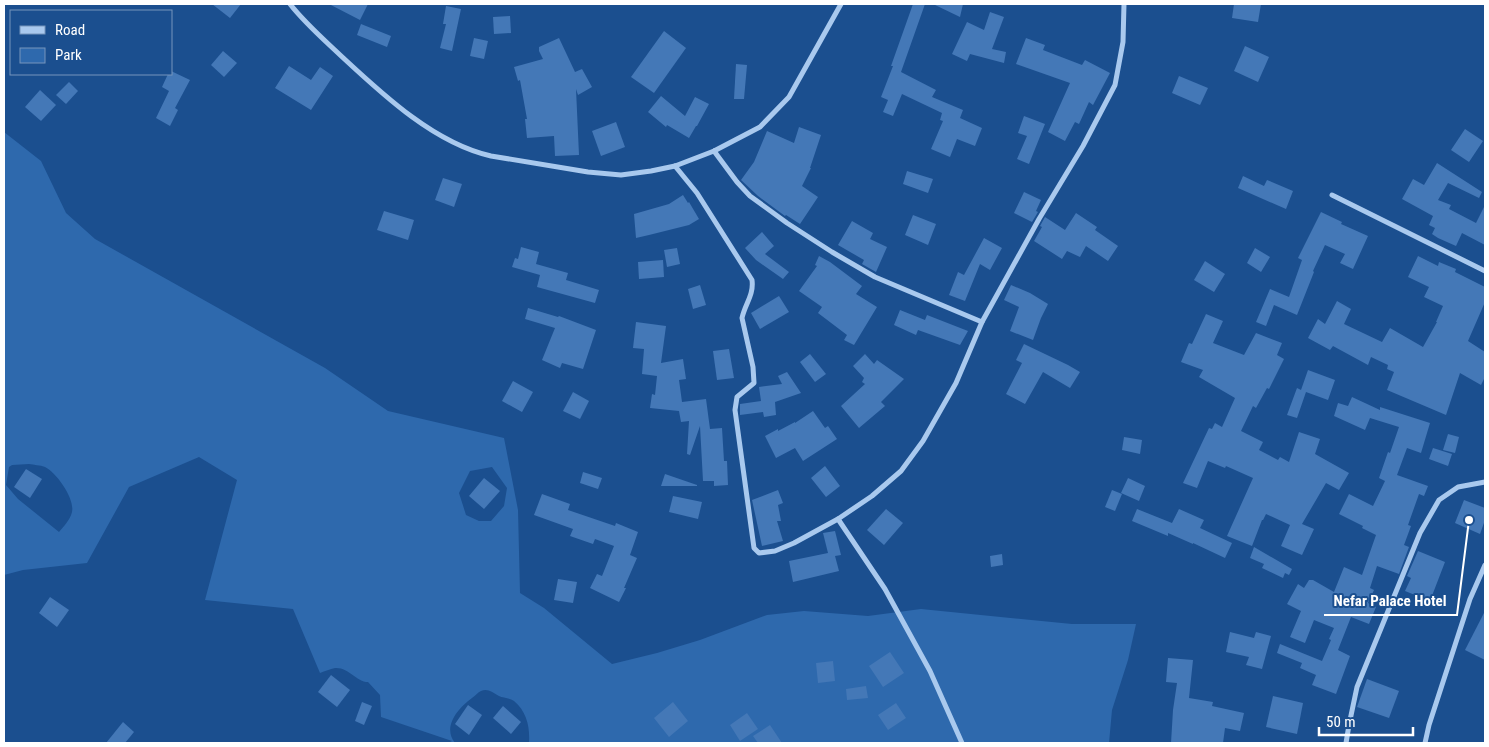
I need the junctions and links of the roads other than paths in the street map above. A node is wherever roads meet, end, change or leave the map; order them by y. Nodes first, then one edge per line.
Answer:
1 (290, 4) edge
2 (841, 4) edge
3 (1124, 4) edge
4 (714, 151) junction
5 (675, 166) junction
6 (1332, 195) dead end
7 (1485, 271) edge
8 (982, 322) junction
9 (1485, 482) edge
10 (838, 519) junction
11 (1485, 565) edge
12 (962, 743) edge
13 (1346, 743) edge
14 (1425, 743) edge

1 - 5 street
2 - 4 street
3 - 8 street
4 - 5 street
4 - 8 street
5 - 10 street
6 - 7 street
8 - 10 street
9 - 13 street
10 - 12 street
11 - 14 street

